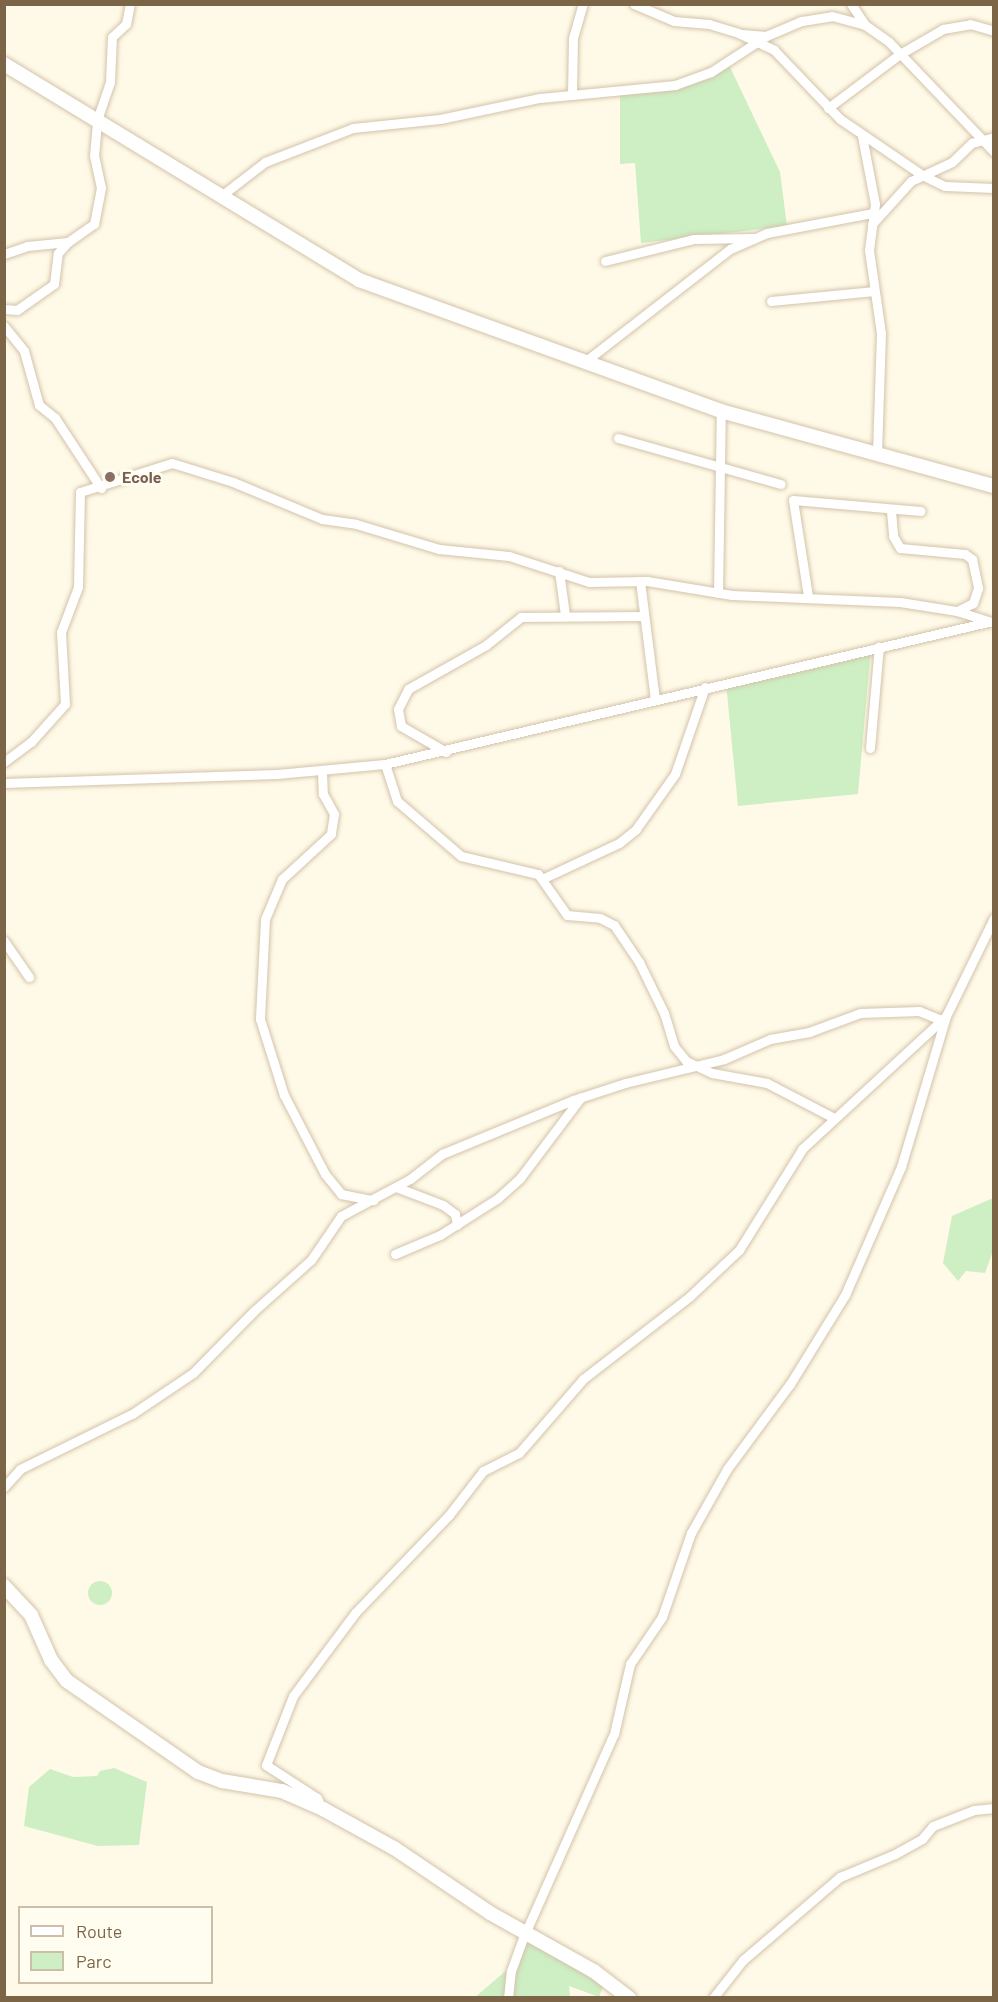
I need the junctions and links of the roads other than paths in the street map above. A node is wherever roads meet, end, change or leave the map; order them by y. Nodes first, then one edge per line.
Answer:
1 (130, 4) edge
2 (584, 4) edge
3 (634, 4) edge
4 (850, 4) edge
5 (832, 16) junction
6 (865, 25) junction
7 (993, 31) edge
8 (738, 33) junction
9 (766, 36) junction
10 (756, 45) junction
11 (900, 54) junction
12 (4, 64) edge
13 (572, 95) junction
14 (828, 108) junction
15 (97, 120) junction
16 (862, 136) junction
17 (993, 137) edge
18 (980, 139) junction
19 (993, 152) edge
20 (922, 175) junction
21 (993, 188) edge
22 (221, 196) junction
23 (873, 213) junction
24 (872, 225) junction
25 (753, 238) junction
26 (68, 242) junction
27 (4, 254) edge
28 (605, 261) dead end
29 (874, 291) junction
30 (771, 301) dead end
31 (4, 309) edge
32 (4, 326) edge
33 (587, 360) junction
34 (721, 411) junction
35 (618, 438) dead end
36 (877, 451) junction
37 (718, 467) junction
38 (781, 484) dead end
39 (993, 486) edge
40 (101, 488) junction
41 (891, 511) junction
42 (921, 511) dead end
43 (559, 571) junction
44 (640, 581) junction
45 (718, 593) junction
46 (808, 596) junction
47 (957, 610) junction
48 (565, 615) junction
49 (644, 616) junction
50 (992, 621) edge
51 (879, 646) junction
52 (705, 687) junction
53 (655, 700) junction
54 (870, 748) dead end
55 (446, 752) junction
56 (4, 762) edge
57 (385, 764) junction
58 (321, 771) junction
59 (4, 783) edge
60 (544, 878) junction
61 (993, 918) edge
62 (4, 941) edge
63 (29, 977) dead end
64 (944, 1018) junction
65 (697, 1067) junction
66 (582, 1097) junction
67 (832, 1117) junction
68 (396, 1187) junction
69 (373, 1200) junction
70 (457, 1225) junction
71 (395, 1254) dead end
72 (4, 1487) edge
73 (4, 1586) edge
74 (993, 1808) edge
75 (322, 1809) junction
76 (526, 1932) junction
77 (508, 1998) edge
78 (628, 1998) edge
79 (712, 1998) edge

1 - 15 street
2 - 13 street
3 - 8 street
4 - 5 street
4 - 6 street
5 - 6 street
5 - 9 street
6 - 11 street
7 - 11 street
8 - 9 street
8 - 10 street
9 - 10 street
10 - 13 street
10 - 14 street
11 - 14 street
11 - 18 street
12 - 15 street
13 - 22 street
14 - 16 street
15 - 22 street
15 - 26 street
16 - 20 street
16 - 23 street
17 - 18 street
18 - 19 street
18 - 20 street
20 - 21 street
20 - 24 street
22 - 33 street
23 - 24 street
23 - 25 street
24 - 29 street
25 - 28 street
25 - 33 street
26 - 27 street
26 - 31 street
29 - 30 street
29 - 36 street
32 - 40 street
33 - 34 street
34 - 36 street
34 - 37 street
35 - 37 street
36 - 39 street
37 - 38 street
37 - 45 street
40 - 43 street
40 - 56 street
41 - 42 street
41 - 46 street
41 - 47 street
43 - 44 street
43 - 48 street
44 - 45 street
44 - 49 street
45 - 46 street
46 - 47 street
47 - 50 street
48 - 49 street
48 - 55 street
49 - 53 street
50 - 51 street
51 - 52 street
51 - 54 street
52 - 53 street
52 - 60 street
53 - 55 street
55 - 57 street
57 - 58 street
57 - 60 street
58 - 59 street
58 - 69 street
60 - 65 street
61 - 64 street
62 - 63 street
64 - 65 street
64 - 67 street
64 - 76 street
65 - 66 street
65 - 67 street
66 - 68 street
66 - 70 street
67 - 75 street
68 - 69 street
68 - 70 street
69 - 72 street
70 - 71 street
73 - 75 street
74 - 79 street
75 - 76 street
76 - 77 street
76 - 78 street

